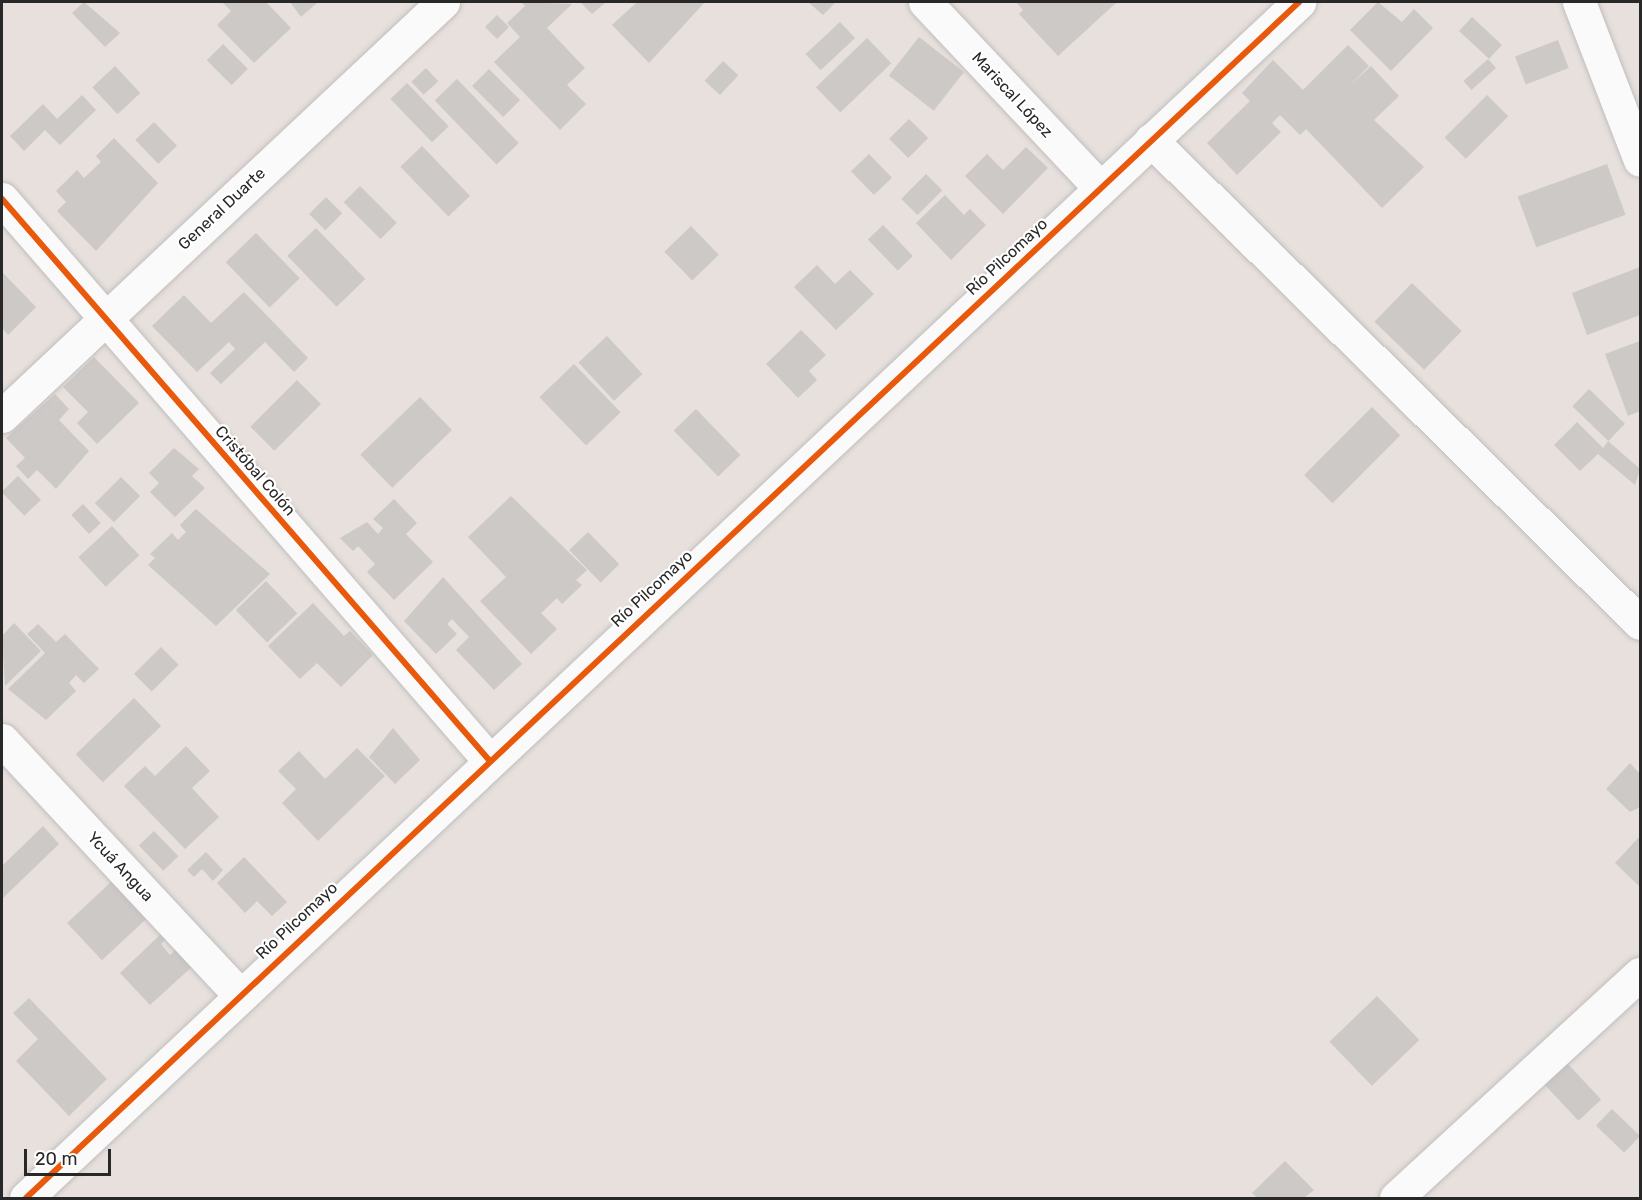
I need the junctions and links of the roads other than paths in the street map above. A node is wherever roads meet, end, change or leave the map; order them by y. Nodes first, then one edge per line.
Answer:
1 (443, 2) edge
2 (925, 2) edge
3 (1299, 2) edge
4 (1579, 2) edge
5 (1151, 140) junction
6 (1641, 160) edge
7 (1100, 188) junction
8 (2, 199) edge
9 (106, 319) junction
10 (2, 416) edge
11 (1641, 623) edge
12 (2, 740) edge
13 (489, 760) junction
14 (1641, 974) edge
15 (239, 994) junction
16 (26, 1198) edge
17 (1396, 1198) edge

1 - 9 street, General Duarte
2 - 7 street, Mariscal López
3 - 5 street, Río Pilcomayo
4 - 6 street
5 - 7 street, Río Pilcomayo
5 - 11 street
7 - 13 street, Río Pilcomayo
8 - 9 street, Cristóbal Colón
9 - 10 street, General Duarte
9 - 13 street, Cristóbal Colón
12 - 15 street, Ycuá Angua
13 - 15 street, Río Pilcomayo
14 - 17 street
15 - 16 street, Río Pilcomayo

